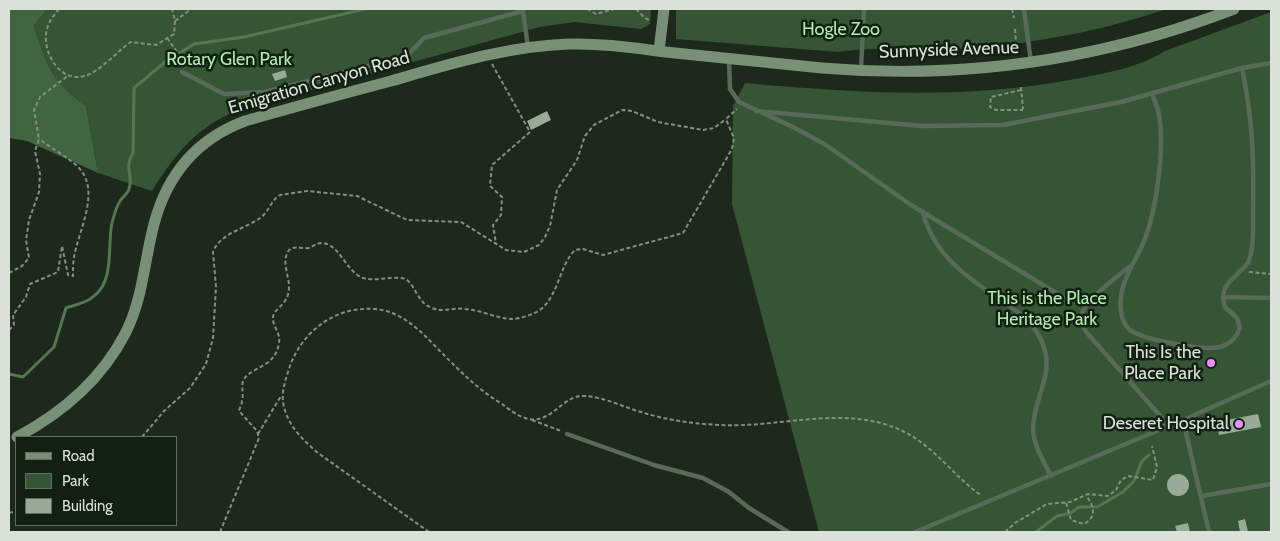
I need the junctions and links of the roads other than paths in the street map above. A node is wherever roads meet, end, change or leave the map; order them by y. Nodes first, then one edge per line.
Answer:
1 (664, 9) edge
2 (864, 9) edge
3 (1024, 9) edge
4 (1234, 9) edge
5 (528, 47) junction
6 (659, 51) junction
7 (729, 59) junction
8 (1271, 63) edge
9 (1031, 64) junction
10 (1242, 68) junction
11 (861, 70) junction
12 (182, 72) road end
13 (1152, 93) junction
14 (756, 111) junction
15 (923, 213) junction
16 (1130, 266) junction
17 (1063, 297) dead end
18 (1224, 297) junction
19 (1271, 298) edge
20 (1271, 381) edge
21 (1183, 420) junction
22 (1166, 428) junction
23 (567, 434) road end
24 (21, 436) edge
25 (1051, 476) junction
26 (1271, 484) edge
27 (1202, 496) junction
28 (788, 532) edge
29 (916, 532) edge
30 (1209, 532) edge

1 - 6 main road
2 - 11 lane
3 - 9 lane
4 - 9 main road, Sunnyside Avenue
5 - 6 main road, Emigration Canyon Road
5 - 12 lane
5 - 24 main road, Emigration Canyon Road
6 - 7 main road, Sunnyside Avenue
7 - 11 main road, Sunnyside Avenue
7 - 14 lane
8 - 10 lane
9 - 11 main road, Sunnyside Avenue
10 - 13 lane
10 - 18 lane
13 - 14 lane
13 - 16 lane
14 - 15 lane
15 - 17 lane
15 - 25 lane
16 - 18 lane
16 - 22 lane
18 - 19 lane
20 - 21 lane
21 - 22 lane
21 - 27 lane
22 - 25 lane
23 - 28 lane
25 - 29 lane
26 - 27 lane
27 - 30 lane

